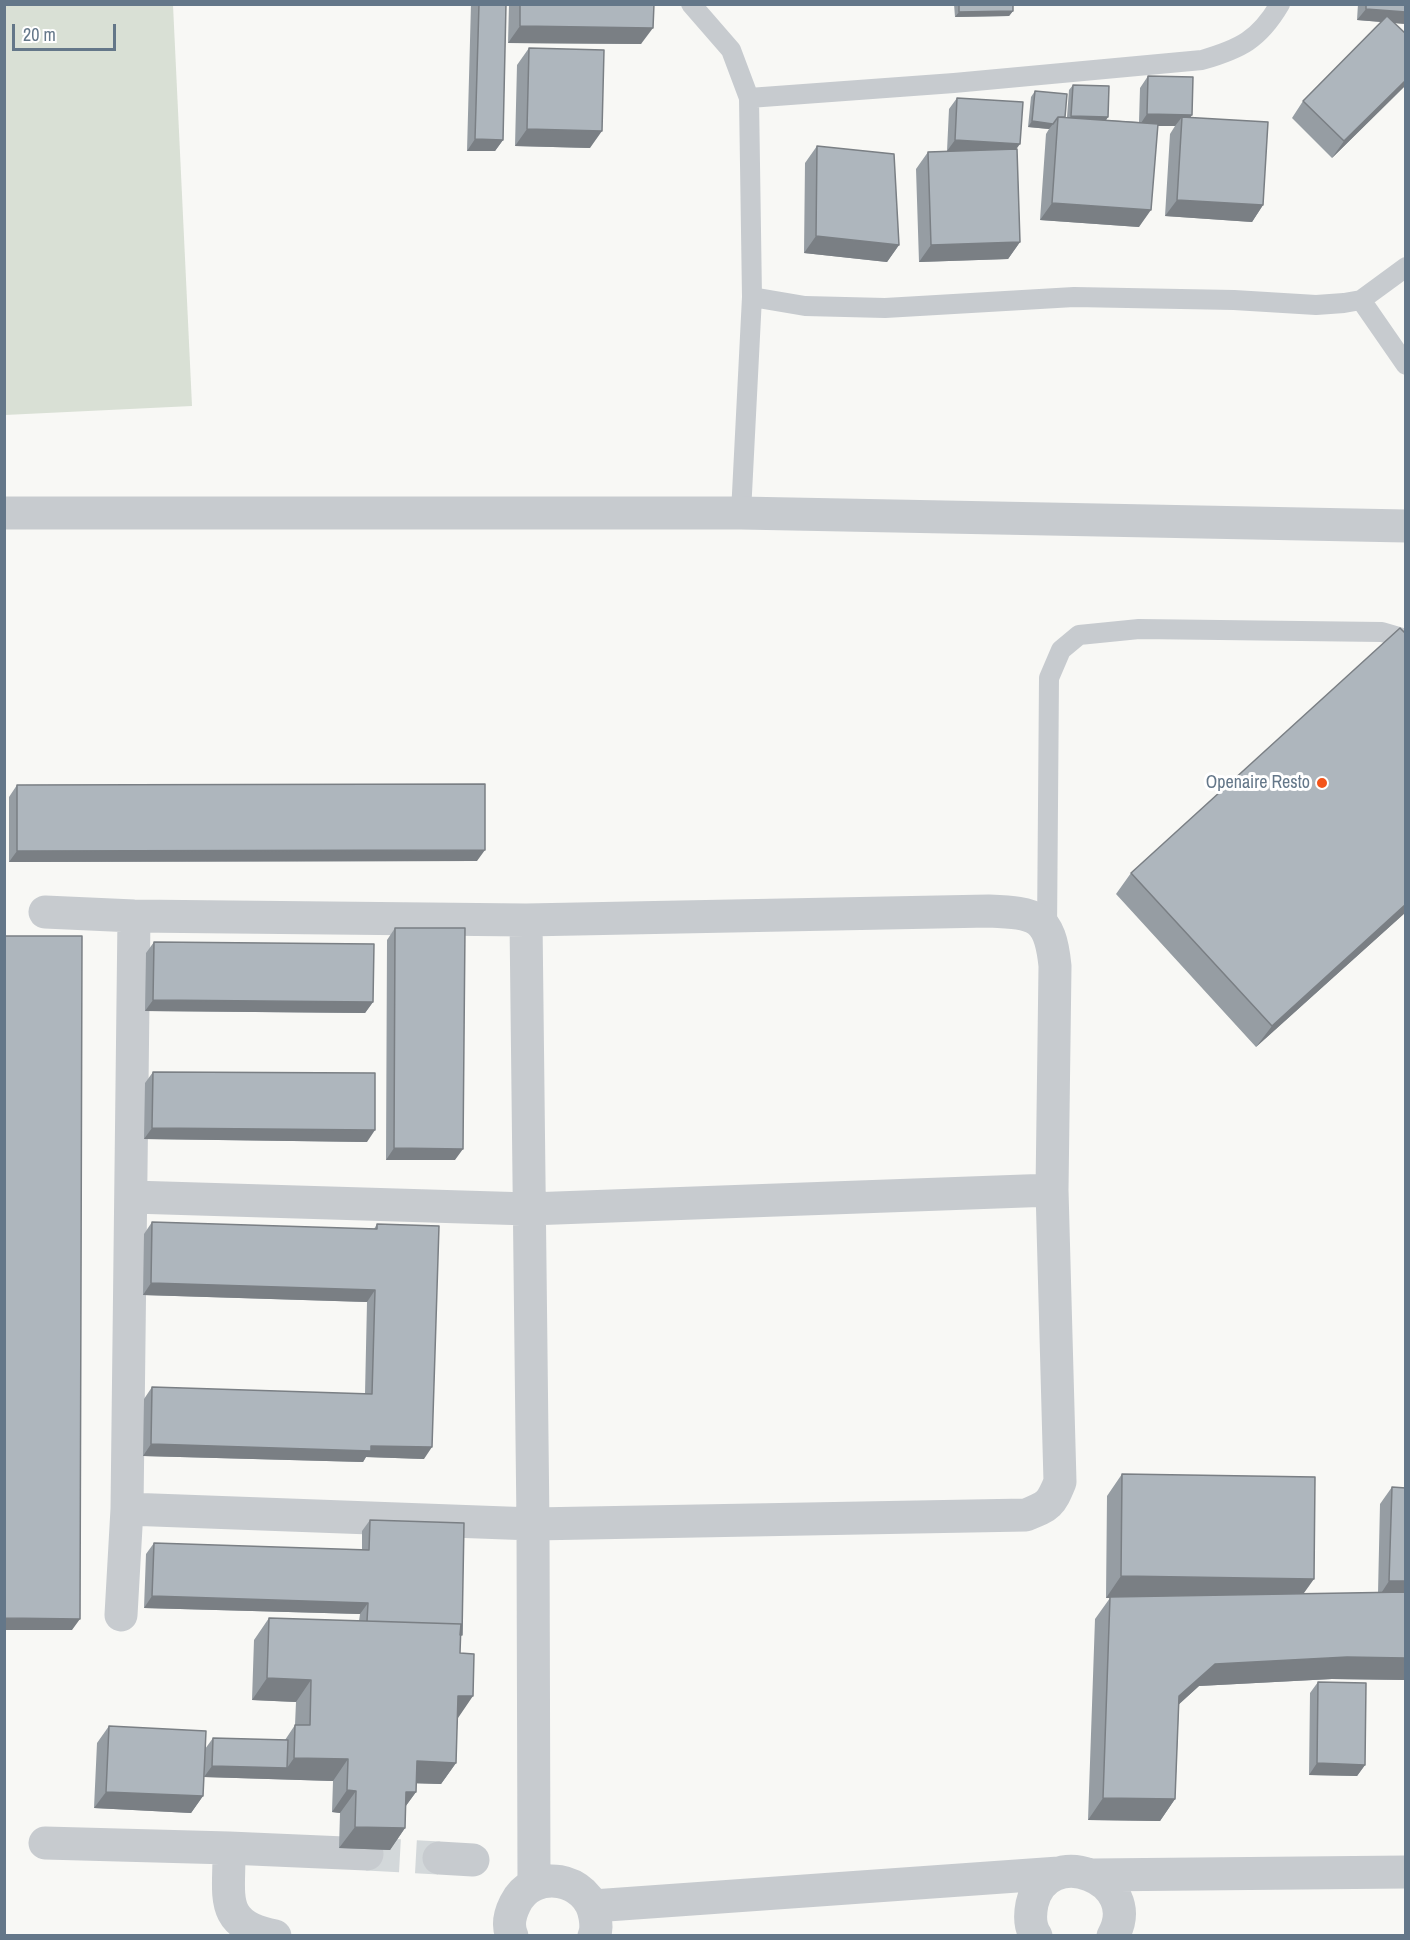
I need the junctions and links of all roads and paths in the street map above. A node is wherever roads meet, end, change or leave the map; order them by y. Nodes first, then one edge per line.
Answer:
1 (691, 4) edge
2 (1280, 4) edge
3 (749, 98) junction
4 (1402, 273) edge
5 (752, 297) junction
6 (1361, 300) junction
7 (1406, 365) edge
8 (4, 513) edge
9 (741, 513) junction
10 (1406, 526) edge
11 (1406, 639) edge
12 (45, 912) dead end
13 (134, 916) junction
14 (526, 920) junction
15 (1047, 932) junction
16 (1052, 1190) junction
17 (132, 1197) junction
18 (529, 1209) junction
19 (128, 1509) junction
20 (533, 1524) junction
21 (121, 1615) dead end
22 (45, 1844) dead end
23 (230, 1848) junction
24 (367, 1854) tunnel mouth
25 (439, 1858) tunnel mouth
26 (473, 1860) dead end
27 (1406, 1872) edge
28 (1059, 1873) junction
29 (1093, 1875) junction
30 (534, 1885) junction
31 (593, 1921) edge
32 (275, 1935) edge
33 (512, 1935) edge
34 (1036, 1935) edge
35 (1113, 1935) edge

1 - 3 lane
2 - 3 lane
3 - 5 lane
4 - 6 lane
5 - 6 lane
5 - 9 lane
6 - 7 lane
8 - 9 street
9 - 10 street
11 - 15 lane
12 - 13 street
13 - 14 street
13 - 17 street
14 - 15 street
14 - 18 street
15 - 16 street
16 - 18 street
16 - 20 street
17 - 18 street
17 - 19 street
18 - 20 street
19 - 20 street
19 - 21 street
20 - 30 street
22 - 23 street
23 - 24 street
23 - 32 street
25 - 26 street
27 - 29 street
28 - 29 street
28 - 31 street
28 - 34 street
29 - 35 street
30 - 31 street
30 - 33 street

